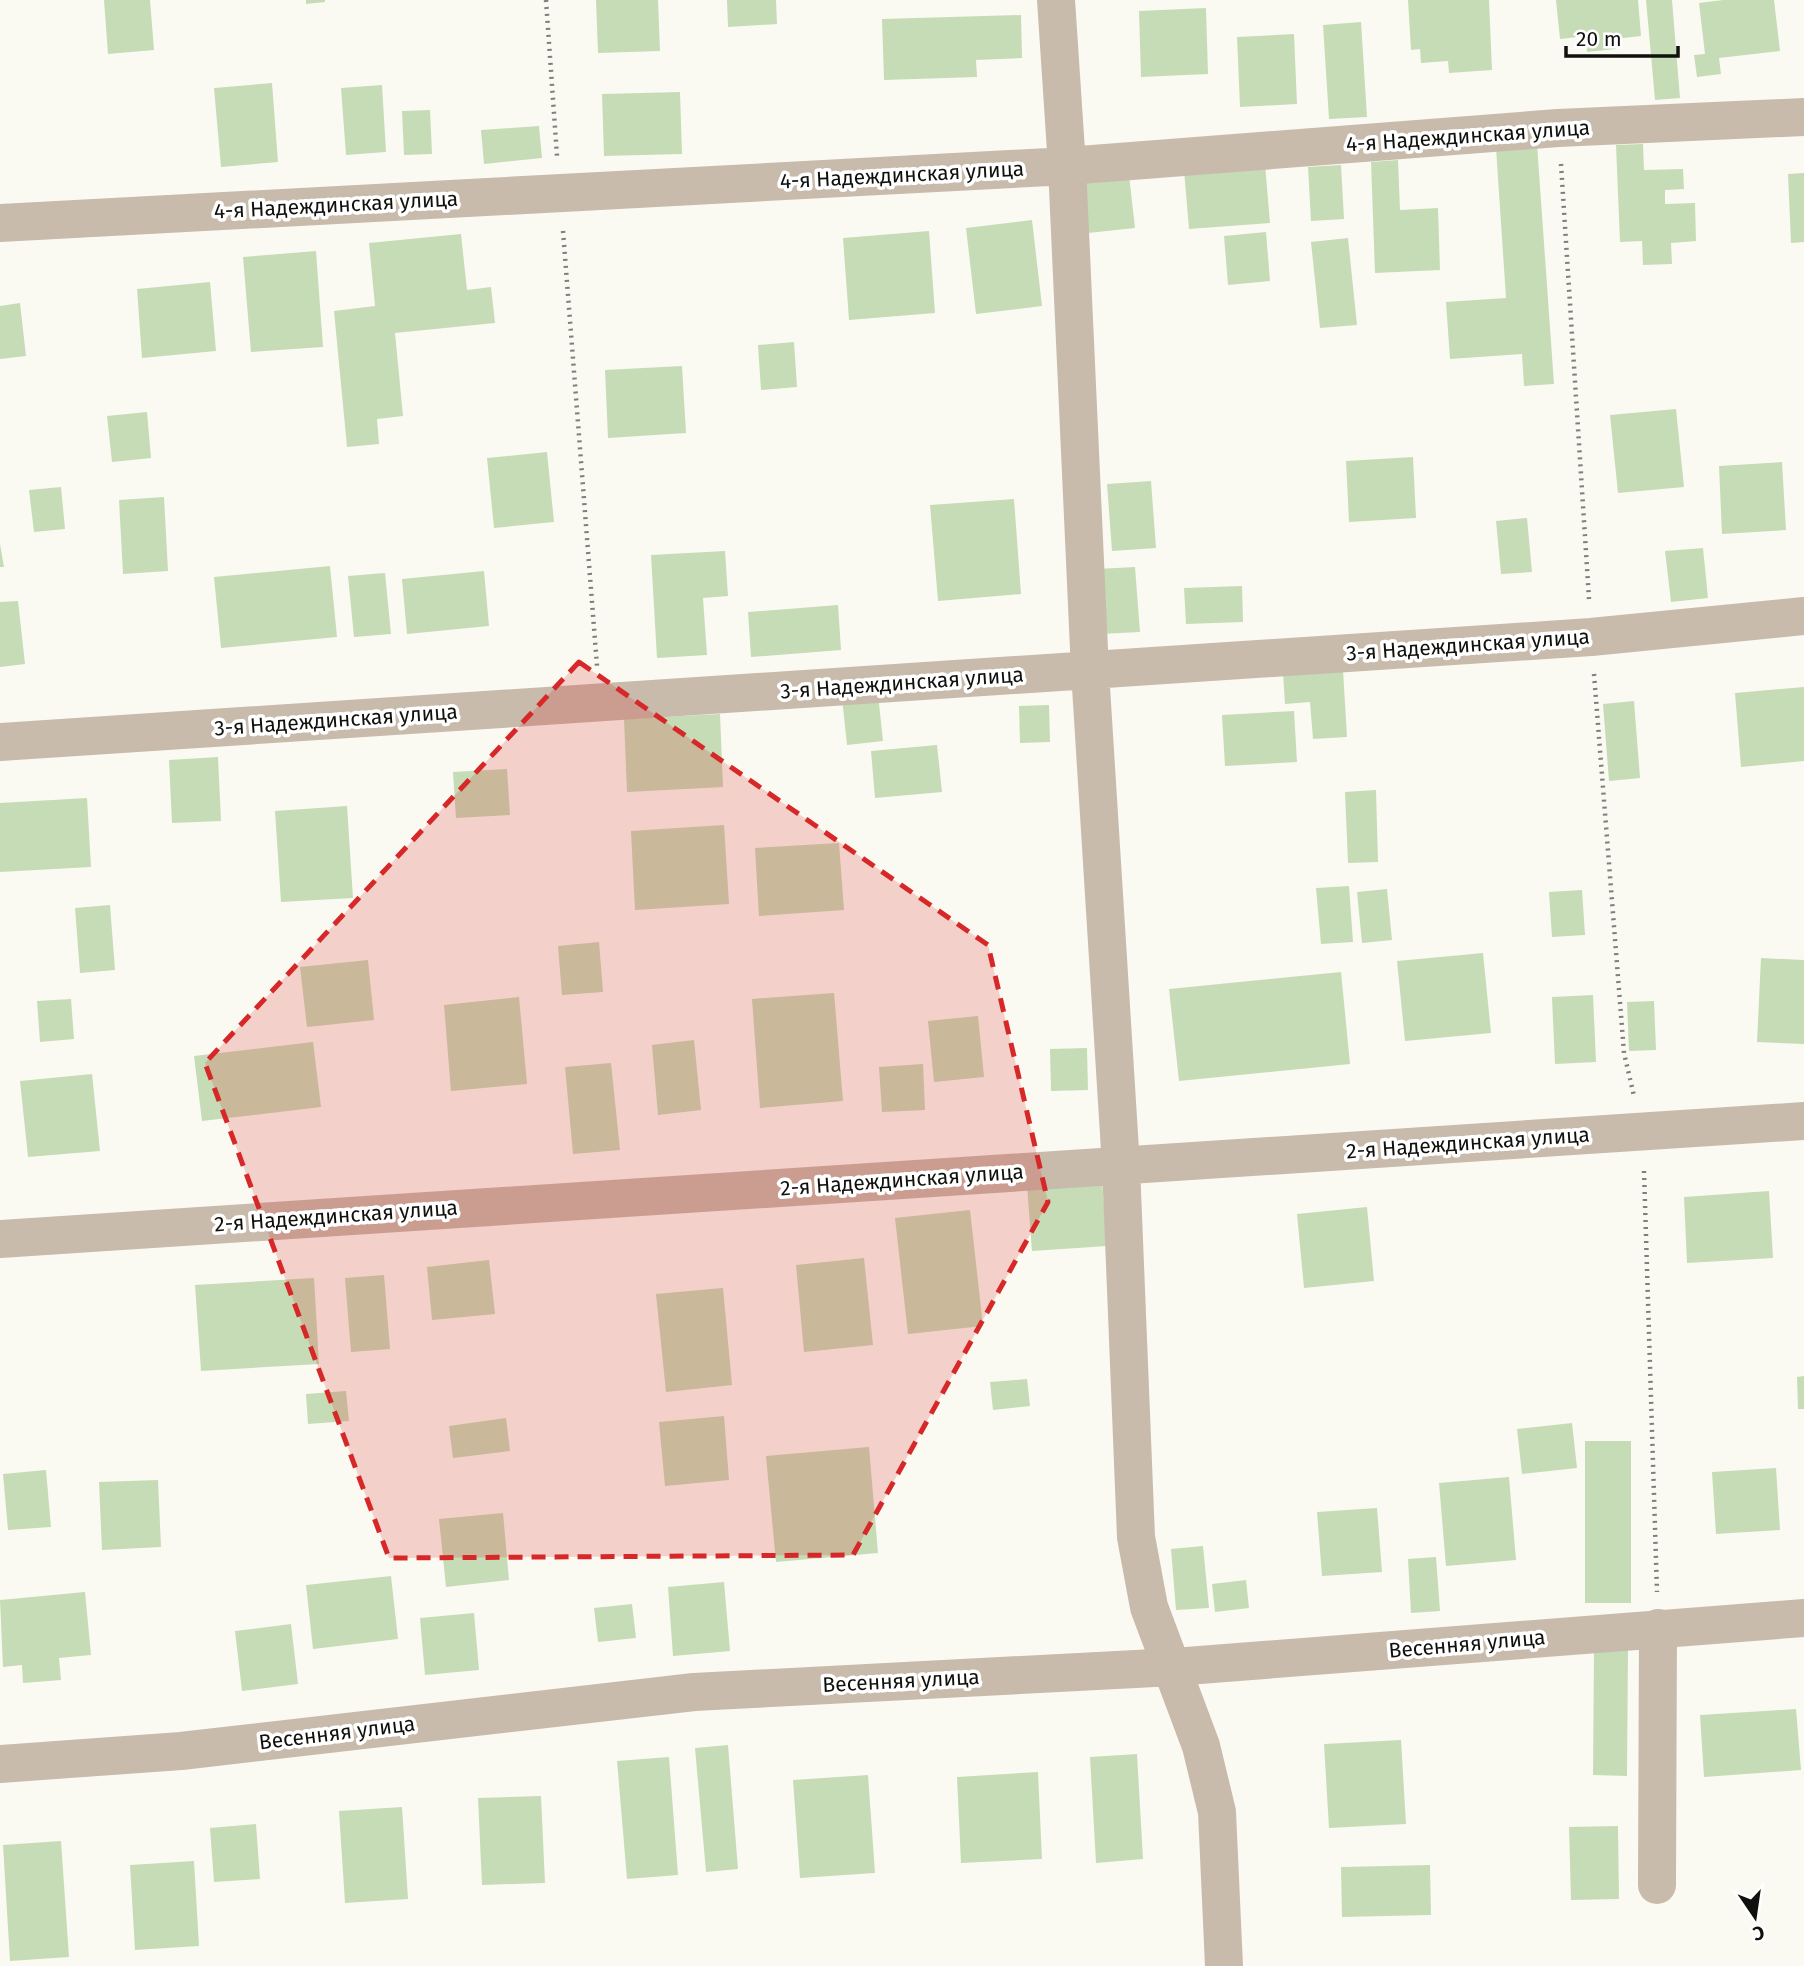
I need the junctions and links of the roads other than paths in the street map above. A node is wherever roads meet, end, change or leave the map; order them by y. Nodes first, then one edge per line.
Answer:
1 (1056, 0) edge
2 (1804, 117) edge
3 (1067, 166) junction
4 (0, 223) edge
5 (1804, 616) edge
6 (1090, 671) junction
7 (0, 743) edge
8 (1804, 1121) edge
9 (1121, 1166) junction
10 (0, 1239) edge
11 (1804, 1618) edge
12 (1658, 1628) junction
13 (1174, 1667) junction
14 (0, 1765) edge
15 (1657, 1885) dead end
16 (1224, 1966) edge

1 - 3 street
2 - 3 street, 4-я Надеждинская улица
3 - 4 street, 4-я Надеждинская улица
3 - 6 street
5 - 6 street, 3-я Надеждинская улица
6 - 7 street, 3-я Надеждинская улица
6 - 9 street
8 - 9 street, 2-я Надеждинская улица
9 - 10 street, 2-я Надеждинская улица
9 - 13 street
11 - 12 street, Весенняя улица
12 - 13 street, Весенняя улица
12 - 15 street
13 - 14 street, Весенняя улица
13 - 16 street

